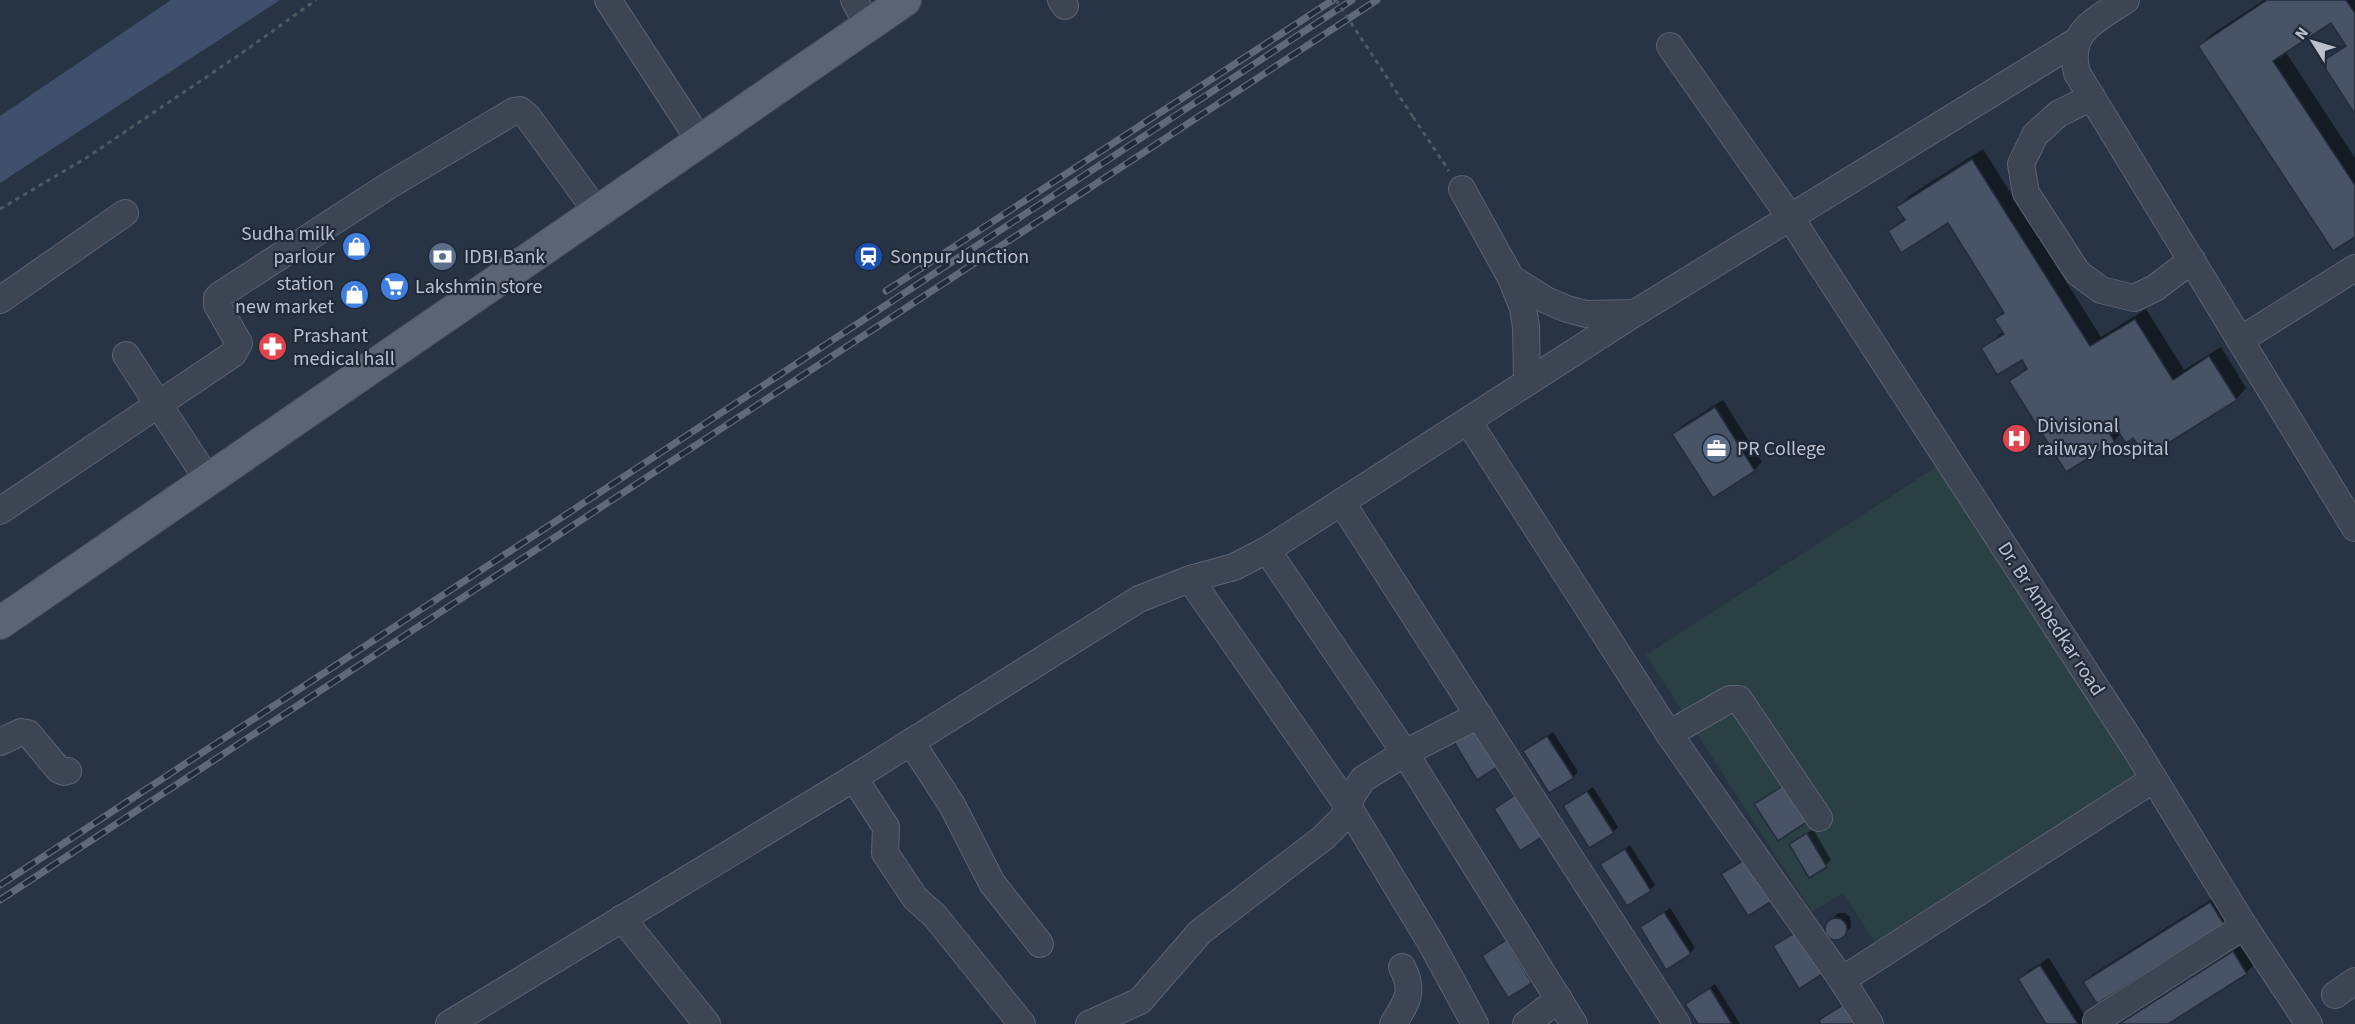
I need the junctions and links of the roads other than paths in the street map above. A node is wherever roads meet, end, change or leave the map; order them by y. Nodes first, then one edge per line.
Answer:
1 (608, 0) edge
2 (905, 0) edge
3 (2126, 0) edge
4 (861, 13) edge
5 (2075, 42) junction
6 (1670, 46) dead end
7 (2092, 97) junction
8 (700, 141) junction
9 (1462, 189) road end
10 (597, 212) junction
11 (125, 213) dead end
12 (1790, 217) junction
13 (2192, 260) junction
14 (2355, 268) edge
15 (1511, 278) junction
16 (0, 300) edge
17 (1635, 313) junction
18 (2240, 340) junction
19 (126, 355) dead end
20 (1527, 382) junction
21 (158, 405) junction
22 (1468, 421) junction
23 (208, 480) junction
24 (1342, 503) junction
25 (0, 511) edge
26 (2355, 528) edge
27 (1267, 550) junction
28 (1190, 579) junction
29 (0, 623) edge
30 (1479, 715) junction
31 (1669, 734) junction
32 (0, 742) edge
33 (911, 742) junction
34 (1405, 753) junction
35 (68, 771) dead end
36 (854, 778) junction
37 (2154, 779) junction
38 (1348, 806) junction
39 (1819, 818) dead end
40 (622, 918) junction
41 (2244, 926) junction
42 (1040, 944) dead end
43 (1402, 967) dead end
44 (1842, 980) junction
45 (517, 981) junction
46 (1559, 999) junction
47 (2096, 1021) dead end
48 (449, 1024) edge
49 (478, 1024) edge
50 (707, 1024) edge
51 (1022, 1024) edge
52 (1089, 1024) edge
53 (1393, 1024) edge
54 (1475, 1024) edge
55 (1526, 1024) edge
56 (1574, 1024) edge
57 (1677, 1024) edge
58 (1870, 1024) edge
59 (2309, 1024) edge

1 - 8 street
2 - 4 main road
3 - 5 street
4 - 8 main road
5 - 7 street
5 - 12 street
6 - 12 street, Dr. Br Ambedkar road
7 - 13 street
7 - 13 street
8 - 10 main road
9 - 15 street
10 - 21 street
10 - 23 main road
11 - 16 street
12 - 17 street
12 - 37 street, Dr. Br Ambedkar road
13 - 18 street
14 - 18 street
15 - 17 street
15 - 20 street
17 - 20 street
18 - 26 street
19 - 21 street
20 - 22 street
21 - 23 street
21 - 25 street
22 - 24 street
22 - 31 street
23 - 29 main road
24 - 27 street
24 - 30 street
27 - 28 street
27 - 34 street
28 - 33 street
28 - 38 street
30 - 34 street
30 - 57 street
31 - 39 street
31 - 44 street
32 - 35 street
33 - 36 street
33 - 42 street
34 - 38 street
34 - 46 street
36 - 40 street
36 - 51 street
37 - 41 street, Dr. Br Ambedkar road
37 - 44 street
38 - 52 street
38 - 54 street
40 - 45 street
40 - 50 street
41 - 47 street
41 - 59 street, Dr. Br Ambedkar road
43 - 53 street
44 - 58 street
45 - 48 street
45 - 49 street
46 - 55 street
46 - 56 street

